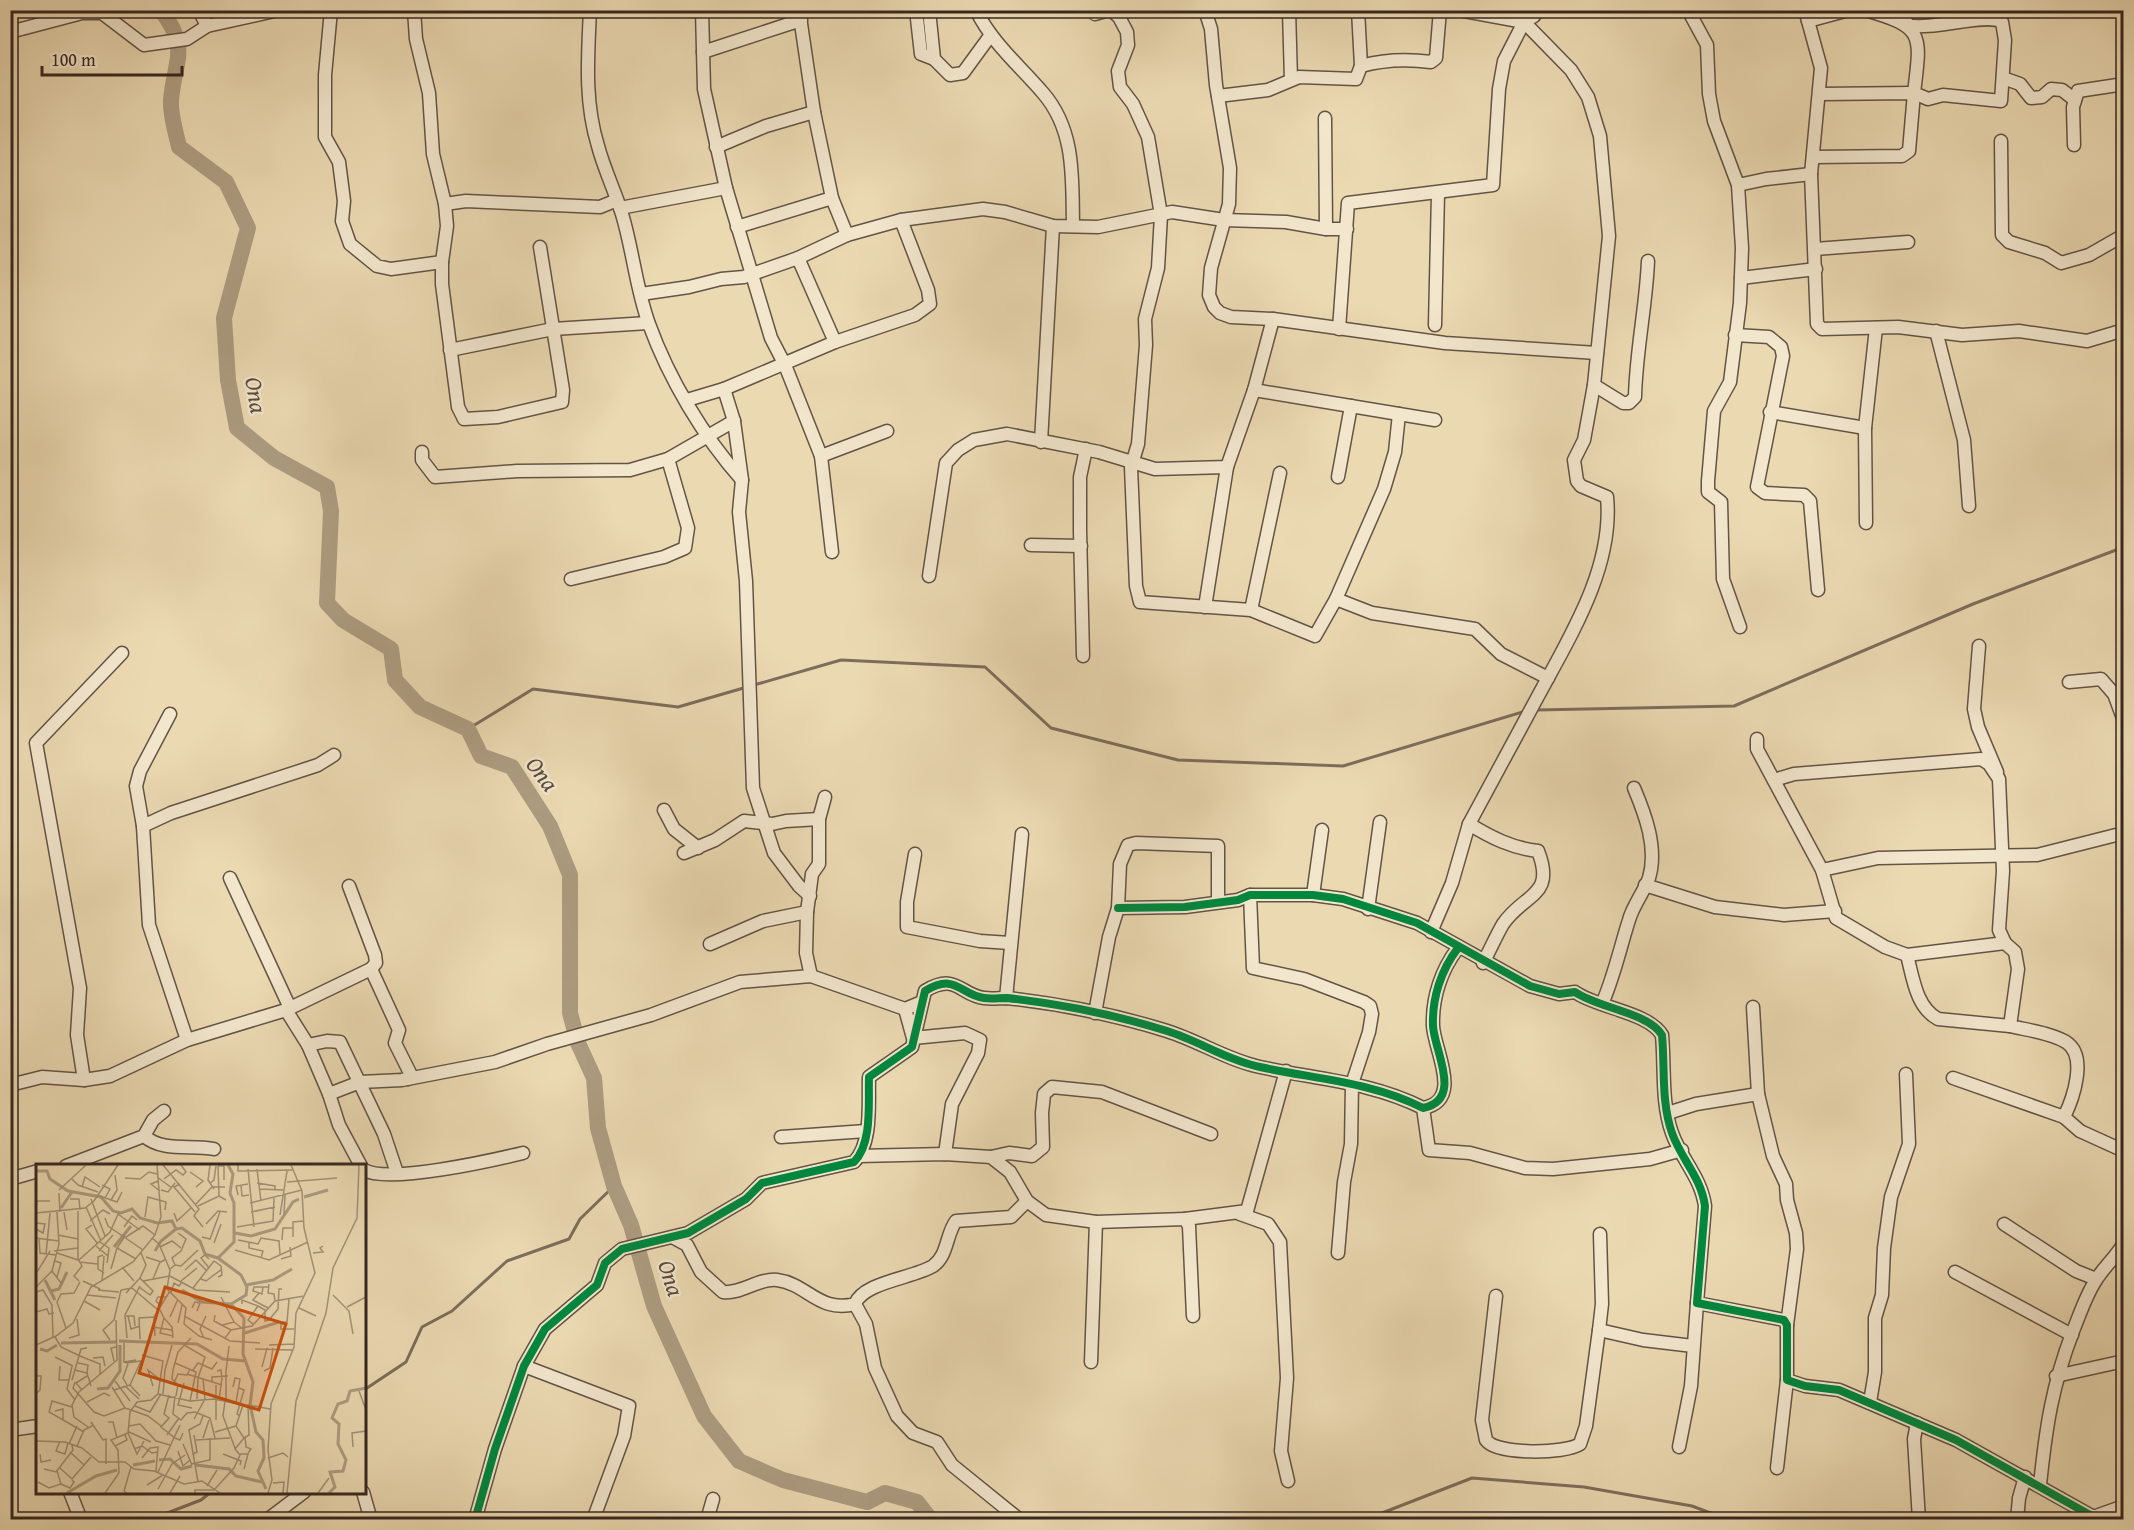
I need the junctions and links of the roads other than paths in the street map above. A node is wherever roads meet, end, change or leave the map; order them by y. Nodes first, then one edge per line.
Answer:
1 (199, 10) edge
2 (279, 10) edge
3 (331, 10) edge
4 (414, 10) edge
5 (590, 10) edge
6 (702, 10) edge
7 (916, 10) edge
8 (929, 10) edge
9 (976, 10) edge
10 (1093, 10) edge
11 (1110, 10) edge
12 (1206, 10) edge
13 (1289, 10) edge
14 (1358, 10) edge
15 (1440, 10) edge
16 (1459, 10) edge
17 (1538, 10) edge
18 (1688, 10) edge
19 (1849, 10) edge
20 (1865, 10) edge
21 (1903, 10) edge
22 (800, 15) edge
23 (1807, 16) edge
24 (1962, 16) edge
25 (1524, 22) junction
26 (1907, 25) junction
27 (207, 26) junction
28 (10, 32) edge
29 (990, 36) junction
30 (703, 52) junction
31 (934, 59) junction
32 (1361, 66) junction
33 (2003, 78) junction
34 (1291, 80) junction
35 (2124, 84) edge
36 (1914, 93) junction
37 (1820, 94) junction
38 (1218, 96) junction
39 (2075, 100) junction
40 (814, 111) junction
41 (1325, 118) dead end
42 (2001, 141) dead end
43 (2074, 145) dead end
44 (716, 147) junction
45 (1813, 157) junction
46 (1811, 174) junction
47 (1738, 185) junction
48 (726, 188) junction
49 (1438, 193) junction
50 (832, 198) junction
51 (445, 204) junction
52 (619, 204) junction
53 (1161, 215) junction
54 (901, 220) junction
55 (1224, 220) junction
56 (1053, 226) junction
57 (1073, 226) junction
58 (737, 227) junction
59 (1326, 229) junction
60 (1347, 229) junction
61 (847, 235) junction
62 (2124, 235) edge
63 (1908, 242) dead end
64 (540, 247) dead end
65 (1815, 249) junction
66 (798, 258) junction
67 (1648, 261) dead end
68 (442, 262) junction
69 (1816, 269) junction
70 (752, 274) junction
71 (1741, 278) junction
72 (641, 294) junction
73 (1273, 319) junction
74 (648, 323) junction
75 (1435, 325) dead end
76 (1876, 328) junction
77 (553, 329) junction
78 (1339, 330) junction
79 (2124, 330) edge
80 (1935, 332) junction
81 (1735, 335) junction
82 (835, 342) junction
83 (450, 350) junction
84 (1597, 353) junction
85 (785, 365) junction
86 (1594, 385) junction
87 (724, 389) junction
88 (1254, 390) junction
89 (687, 400) junction
90 (1351, 406) junction
91 (1770, 412) junction
92 (1399, 414) junction
93 (1435, 420) dead end
94 (734, 422) junction
95 (1864, 428) junction
96 (887, 431) dead end
97 (709, 437) junction
98 (1041, 442) junction
99 (1086, 449) junction
100 (422, 452) dead end
101 (821, 456) junction
102 (668, 459) junction
103 (1132, 462) junction
104 (1227, 468) junction
105 (1280, 473) dead end
106 (1338, 477) dead end
107 (742, 480) junction
108 (1969, 506) dead end
109 (1866, 523) dead end
110 (1031, 545) dead end
111 (1081, 546) junction
112 (832, 552) dead end
113 (929, 576) dead end
114 (571, 579) dead end
115 (1818, 590) dead end
116 (1336, 599) junction
117 (1205, 607) junction
118 (1251, 610) junction
119 (1740, 627) dead end
120 (1979, 646) dead end
121 (122, 653) dead end
122 (1083, 656) dead end
123 (1548, 678) junction
124 (2068, 682) dead end
125 (2119, 690) edge
126 (170, 714) dead end
127 (2124, 721) edge
128 (1757, 739) dead end
129 (334, 755) dead end
130 (1999, 779) junction
131 (1774, 780) junction
132 (1634, 788) dead end
133 (825, 797) dead end
134 (664, 810) dead end
135 (819, 819) junction
136 (765, 822) junction
137 (1380, 822) dead end
138 (1469, 824) junction
139 (143, 826) junction
140 (1322, 830) dead end
141 (2124, 833) edge
142 (1022, 834) dead end
143 (698, 848) junction
144 (684, 853) dead end
145 (915, 854) dead end
146 (2003, 857) junction
147 (1822, 870) junction
148 (230, 878) dead end
149 (1645, 885) junction
150 (350, 886) dead end
151 (1250, 895) junction
152 (1313, 895) junction
153 (810, 896) junction
154 (1218, 901) junction
155 (1118, 908) junction
156 (1368, 909) junction
157 (1835, 911) junction
158 (807, 912) junction
159 (1431, 932) junction
160 (1010, 943) junction
161 (2005, 943) junction
162 (710, 944) dead end
163 (1458, 948) junction
164 (1907, 955) junction
165 (1483, 963) junction
166 (371, 969) junction
167 (811, 976) junction
168 (1006, 998) junction
169 (922, 1002) junction
170 (1602, 1004) junction
171 (1753, 1006) dead end
172 (288, 1009) junction
173 (905, 1009) junction
174 (1095, 1012) junction
175 (2010, 1026) junction
176 (913, 1038) junction
177 (187, 1040) junction
178 (308, 1045) junction
179 (1286, 1071) junction
180 (1906, 1074) dead end
181 (1953, 1078) dead end
182 (408, 1079) junction
183 (84, 1080) junction
184 (360, 1082) junction
185 (1352, 1084) junction
186 (10, 1085) edge
187 (329, 1094) junction
188 (1758, 1094) junction
189 (1423, 1108) junction
190 (164, 1111) dead end
191 (1668, 1113) junction
192 (2064, 1117) junction
193 (866, 1131) junction
194 (1210, 1134) dead end
195 (144, 1136) junction
196 (781, 1137) dead end
197 (214, 1149) dead end
198 (1682, 1150) junction
199 (2124, 1151) edge
200 (524, 1153) dead end
201 (945, 1154) junction
202 (859, 1156) junction
203 (990, 1157) junction
204 (71, 1164) edge
205 (360, 1164) edge
206 (366, 1171) edge
207 (36, 1172) edge
208 (397, 1173) junction
209 (10, 1179) edge
210 (1027, 1201) junction
211 (1240, 1214) junction
212 (1185, 1219) junction
213 (1096, 1222) junction
214 (2004, 1224) dead end
215 (1600, 1234) dead end
216 (674, 1238) junction
217 (2124, 1243) edge
218 (1338, 1253) dead end
219 (1955, 1272) dead end
220 (2096, 1279) junction
221 (1496, 1296) dead end
222 (1697, 1303) junction
223 (855, 1304) junction
224 (1193, 1316) dead end
225 (1787, 1325) junction
226 (1599, 1330) junction
227 (2072, 1335) junction
228 (1693, 1346) junction
229 (2124, 1361) edge
230 (1091, 1362) dead end
231 (524, 1366) junction
232 (2056, 1376) junction
233 (1787, 1380) junction
234 (1870, 1402) junction
235 (1917, 1423) junction
236 (36, 1426) edge
237 (10, 1430) edge
238 (1679, 1447) dead end
239 (1777, 1468) dead end
240 (2025, 1477) junction
241 (1288, 1481) dead end
242 (2040, 1485) junction
243 (71, 1494) edge
244 (301, 1494) edge
245 (364, 1494) edge
246 (713, 1498) dead end
247 (2124, 1506) edge
248 (2097, 1518) edge
249 (81, 1520) edge
250 (267, 1520) edge
251 (371, 1520) edge
252 (475, 1520) edge
253 (593, 1520) edge
254 (707, 1520) edge
255 (1020, 1520) edge
256 (1919, 1520) edge
257 (2017, 1520) edge

1 - 27 street
2 - 27 street
3 - 68 street
4 - 51 street
5 - 52 street
6 - 30 street
7 - 31 street
8 - 31 street
9 - 29 street
10 - 11 street
11 - 53 street
12 - 38 street
13 - 34 street
14 - 32 street
15 - 32 street
16 - 25 street
17 - 25 street
18 - 47 street
19 - 23 street
20 - 26 street
21 - 26 street
22 - 30 street
22 - 40 street
23 - 37 street
24 - 26 street
24 - 33 street
25 - 49 street
25 - 84 street
26 - 36 street
27 - 28 street
29 - 31 street
29 - 57 street
30 - 44 street
32 - 34 street
33 - 36 street
33 - 39 street
34 - 38 street
35 - 39 street
36 - 37 street
36 - 45 street
37 - 45 street
38 - 55 street
39 - 43 street
40 - 44 street
40 - 50 street
41 - 59 street
42 - 62 street
44 - 48 street
45 - 46 street
46 - 47 street
46 - 65 street
47 - 71 street
48 - 52 street
48 - 58 street
49 - 60 street
49 - 75 street
50 - 58 street
50 - 61 street
51 - 52 street
51 - 68 street
52 - 72 street
53 - 55 street
53 - 57 street
53 - 103 street
54 - 56 street
54 - 61 street
54 - 82 street
55 - 59 street
55 - 73 street
56 - 57 street
56 - 98 street
58 - 70 street
59 - 60 street
60 - 78 street
61 - 66 street
63 - 65 street
64 - 77 street
65 - 69 street
66 - 70 street
66 - 82 street
67 - 86 street
68 - 83 street
69 - 71 street
69 - 76 street
70 - 72 street
70 - 85 street
71 - 81 street
72 - 74 street
73 - 78 street
73 - 88 street
74 - 77 street
74 - 89 street
76 - 80 street
76 - 95 street
77 - 83 street
77 - 83 street
78 - 84 street
79 - 80 street
80 - 108 street
81 - 91 street
81 - 119 street
82 - 85 street
84 - 86 street
85 - 87 street
85 - 101 street
86 - 123 street
87 - 89 street
87 - 94 street
88 - 90 street
88 - 104 street
89 - 97 street
90 - 92 street
90 - 106 street
91 - 95 street
91 - 115 street
92 - 93 street
92 - 116 street
94 - 97 street
94 - 107 street
95 - 109 street
96 - 101 street
97 - 102 street
97 - 107 street
98 - 99 street
98 - 113 street
99 - 103 street
99 - 111 street
100 - 102 street
101 - 112 street
102 - 114 street
103 - 104 street
103 - 117 street
104 - 117 street
105 - 118 street
107 - 136 street
110 - 111 street
111 - 122 street
116 - 118 street
116 - 123 street
117 - 118 street
120 - 130 street
121 - 183 street
123 - 138 street
124 - 125 street
125 - 127 street
126 - 139 street
128 - 131 street
129 - 139 street
130 - 131 street
130 - 146 street
131 - 147 street
132 - 149 street
133 - 135 street
134 - 143 street
135 - 136 street
135 - 153 street
136 - 143 street
136 - 153 street
137 - 156 street
138 - 159 street
138 - 165 street
139 - 177 street
140 - 152 street
141 - 146 street
142 - 160 street
143 - 144 street
145 - 160 street
146 - 147 street
146 - 161 street
147 - 157 street
148 - 172 street
149 - 157 street
149 - 170 street
150 - 166 street
151 - 152 street
151 - 154 street
151 - 185 street
152 - 156 street
153 - 158 street
154 - 155 street
154 - 155 street
155 - 174 street
156 - 159 street
157 - 164 street
158 - 162 street
158 - 167 street
159 - 163 street
160 - 168 street
161 - 164 street
161 - 175 street
163 - 165 street
163 - 189 street
164 - 175 street
165 - 170 street
166 - 172 street
166 - 182 street
167 - 173 street
167 - 182 street
168 - 169 street
168 - 174 street
169 - 173 street
169 - 176 street
170 - 191 street
171 - 188 street
172 - 177 street
172 - 178 street
173 - 176 street
174 - 179 street
175 - 192 street
176 - 193 street
176 - 201 street
177 - 183 street
178 - 184 street
178 - 187 street
179 - 185 street
179 - 211 street
180 - 234 street
181 - 192 street
182 - 184 street
183 - 186 street
184 - 187 street
184 - 208 street
185 - 189 street
185 - 218 street
187 - 205 street
188 - 191 street
188 - 225 street
189 - 198 street
190 - 195 street
191 - 198 street
192 - 199 street
193 - 196 street
193 - 202 street
194 - 203 street
195 - 197 street
195 - 204 street
198 - 222 street
200 - 208 street
201 - 202 street
201 - 203 street
202 - 216 street
203 - 210 street
206 - 208 street
207 - 209 street
210 - 213 street
210 - 223 street
211 - 212 street
211 - 241 street
212 - 213 street
212 - 224 street
213 - 230 street
214 - 220 street
215 - 226 street
216 - 223 street
216 - 231 street
217 - 220 street
219 - 227 street
220 - 227 street
221 - 226 street
222 - 225 street
222 - 228 street
223 - 255 street
225 - 233 street
226 - 228 street
227 - 232 street
228 - 238 street
229 - 232 street
231 - 252 street
231 - 253 street
232 - 242 street
233 - 234 street
233 - 239 street
234 - 235 street
235 - 240 street
235 - 256 street
236 - 237 street
240 - 242 street
240 - 257 street
242 - 248 street
243 - 249 street
244 - 250 street
245 - 251 street
246 - 254 street
247 - 248 street

